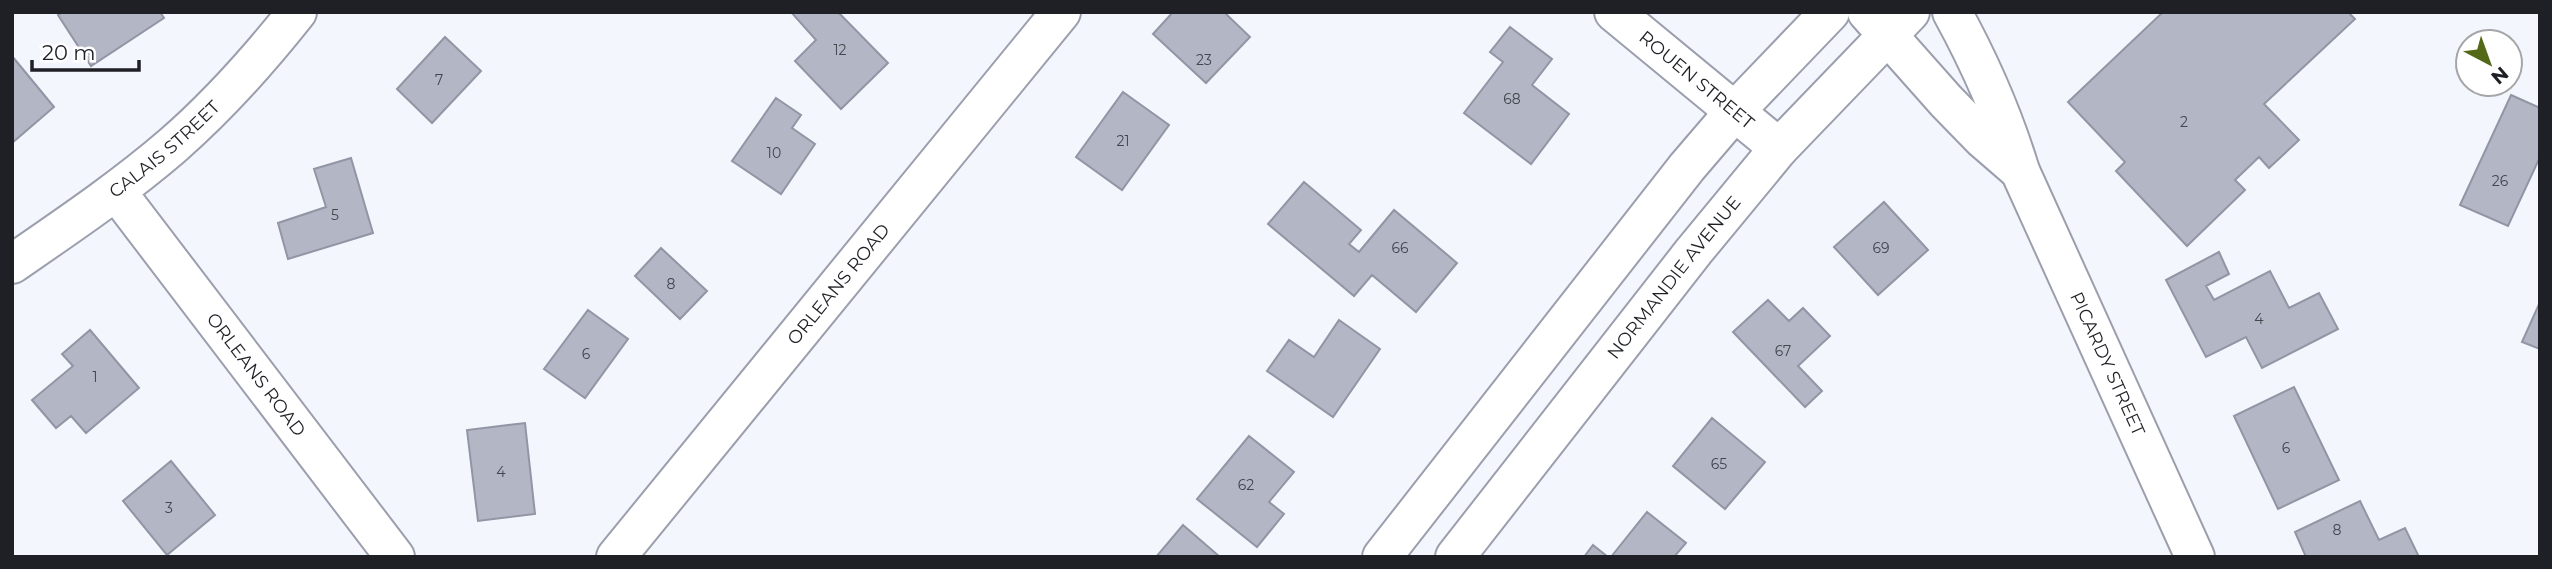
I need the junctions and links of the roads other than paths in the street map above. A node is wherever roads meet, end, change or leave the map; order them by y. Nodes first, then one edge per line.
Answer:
1 (297, 12) edge
2 (1060, 12) edge
3 (1614, 12) edge
4 (1830, 12) edge
5 (1952, 12) edge
6 (1888, 19) edge
7 (1735, 111) junction
8 (1779, 148) junction
9 (2020, 171) junction
10 (116, 191) junction
11 (12, 264) edge
12 (395, 557) edge
13 (616, 557) edge
14 (1382, 557) edge
15 (1455, 557) edge
16 (2194, 557) edge

1 - 10 street, CALAIS STREET
2 - 13 street, ORLEANS ROAD
3 - 7 street, ROUEN STREET
4 - 7 street
5 - 9 street, PICARDY STREET
6 - 8 street, NORMANDIE AVENUE
6 - 9 street, PICARDY STREET
7 - 8 street, ROUEN STREET
7 - 14 street
8 - 15 street, NORMANDIE AVENUE
9 - 16 street, PICARDY STREET
10 - 11 street, CALAIS STREET
10 - 12 street, ORLEANS ROAD

